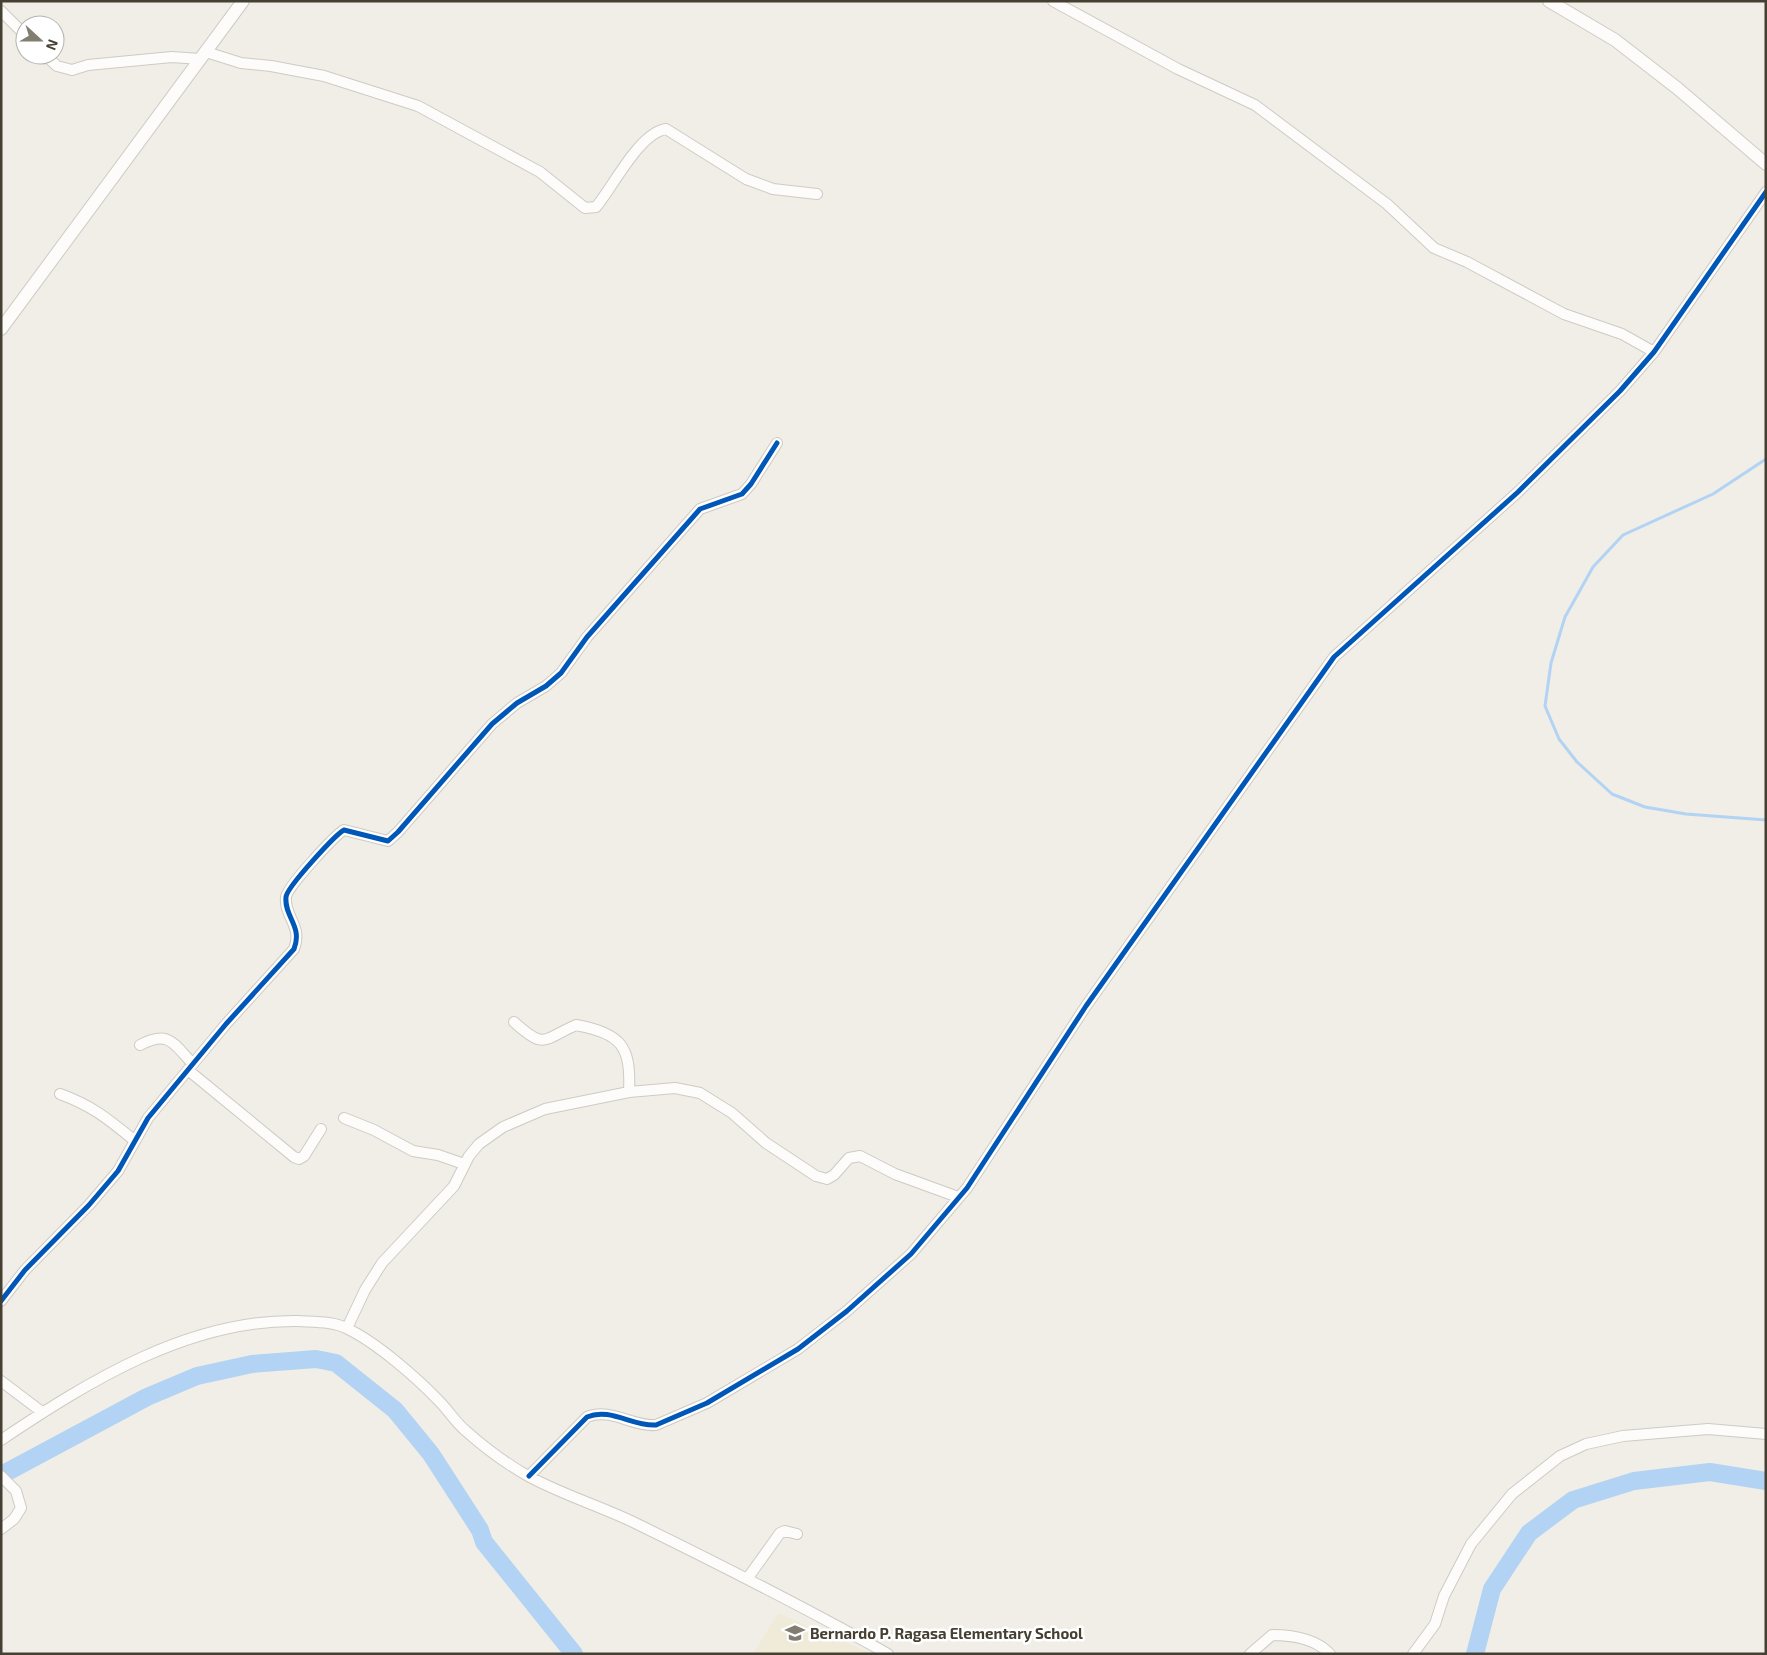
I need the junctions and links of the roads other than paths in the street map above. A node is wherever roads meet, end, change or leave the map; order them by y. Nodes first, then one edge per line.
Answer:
1 (243, 1) edge
2 (1052, 1) edge
3 (1550, 1) edge
4 (1, 12) edge
5 (15, 25) edge
6 (203, 56) junction
7 (56, 65) edge
8 (1766, 164) edge
9 (1766, 192) edge
10 (817, 194) dead end
11 (1, 329) edge
12 (1654, 352) junction
13 (777, 442) dead end
14 (514, 1022) dead end
15 (140, 1045) dead end
16 (190, 1066) junction
17 (629, 1092) junction
18 (60, 1094) dead end
19 (344, 1118) dead end
20 (321, 1129) dead end
21 (135, 1141) junction
22 (464, 1164) junction
23 (958, 1197) junction
24 (1, 1301) edge
25 (347, 1328) junction
26 (1, 1382) edge
27 (42, 1412) junction
28 (1766, 1434) edge
29 (1, 1440) edge
30 (1, 1476) edge
31 (529, 1476) junction
32 (1, 1529) edge
33 (798, 1534) dead end
34 (748, 1580) junction
35 (888, 1654) edge
36 (1250, 1654) edge
37 (1330, 1654) edge
38 (1413, 1654) edge

1 - 6 street
2 - 12 street
3 - 8 street
4 - 5 street
6 - 7 street
6 - 10 street
6 - 11 street
9 - 12 street
12 - 23 street
13 - 16 street
14 - 17 street
15 - 16 street
16 - 20 street
16 - 21 street
17 - 22 street
17 - 23 street
18 - 21 street
19 - 22 street
21 - 24 street
22 - 25 street
23 - 31 street
25 - 27 street
25 - 31 street
26 - 27 street
27 - 29 street
28 - 38 street
30 - 32 street
31 - 34 street
33 - 34 street
34 - 35 street
36 - 37 street

